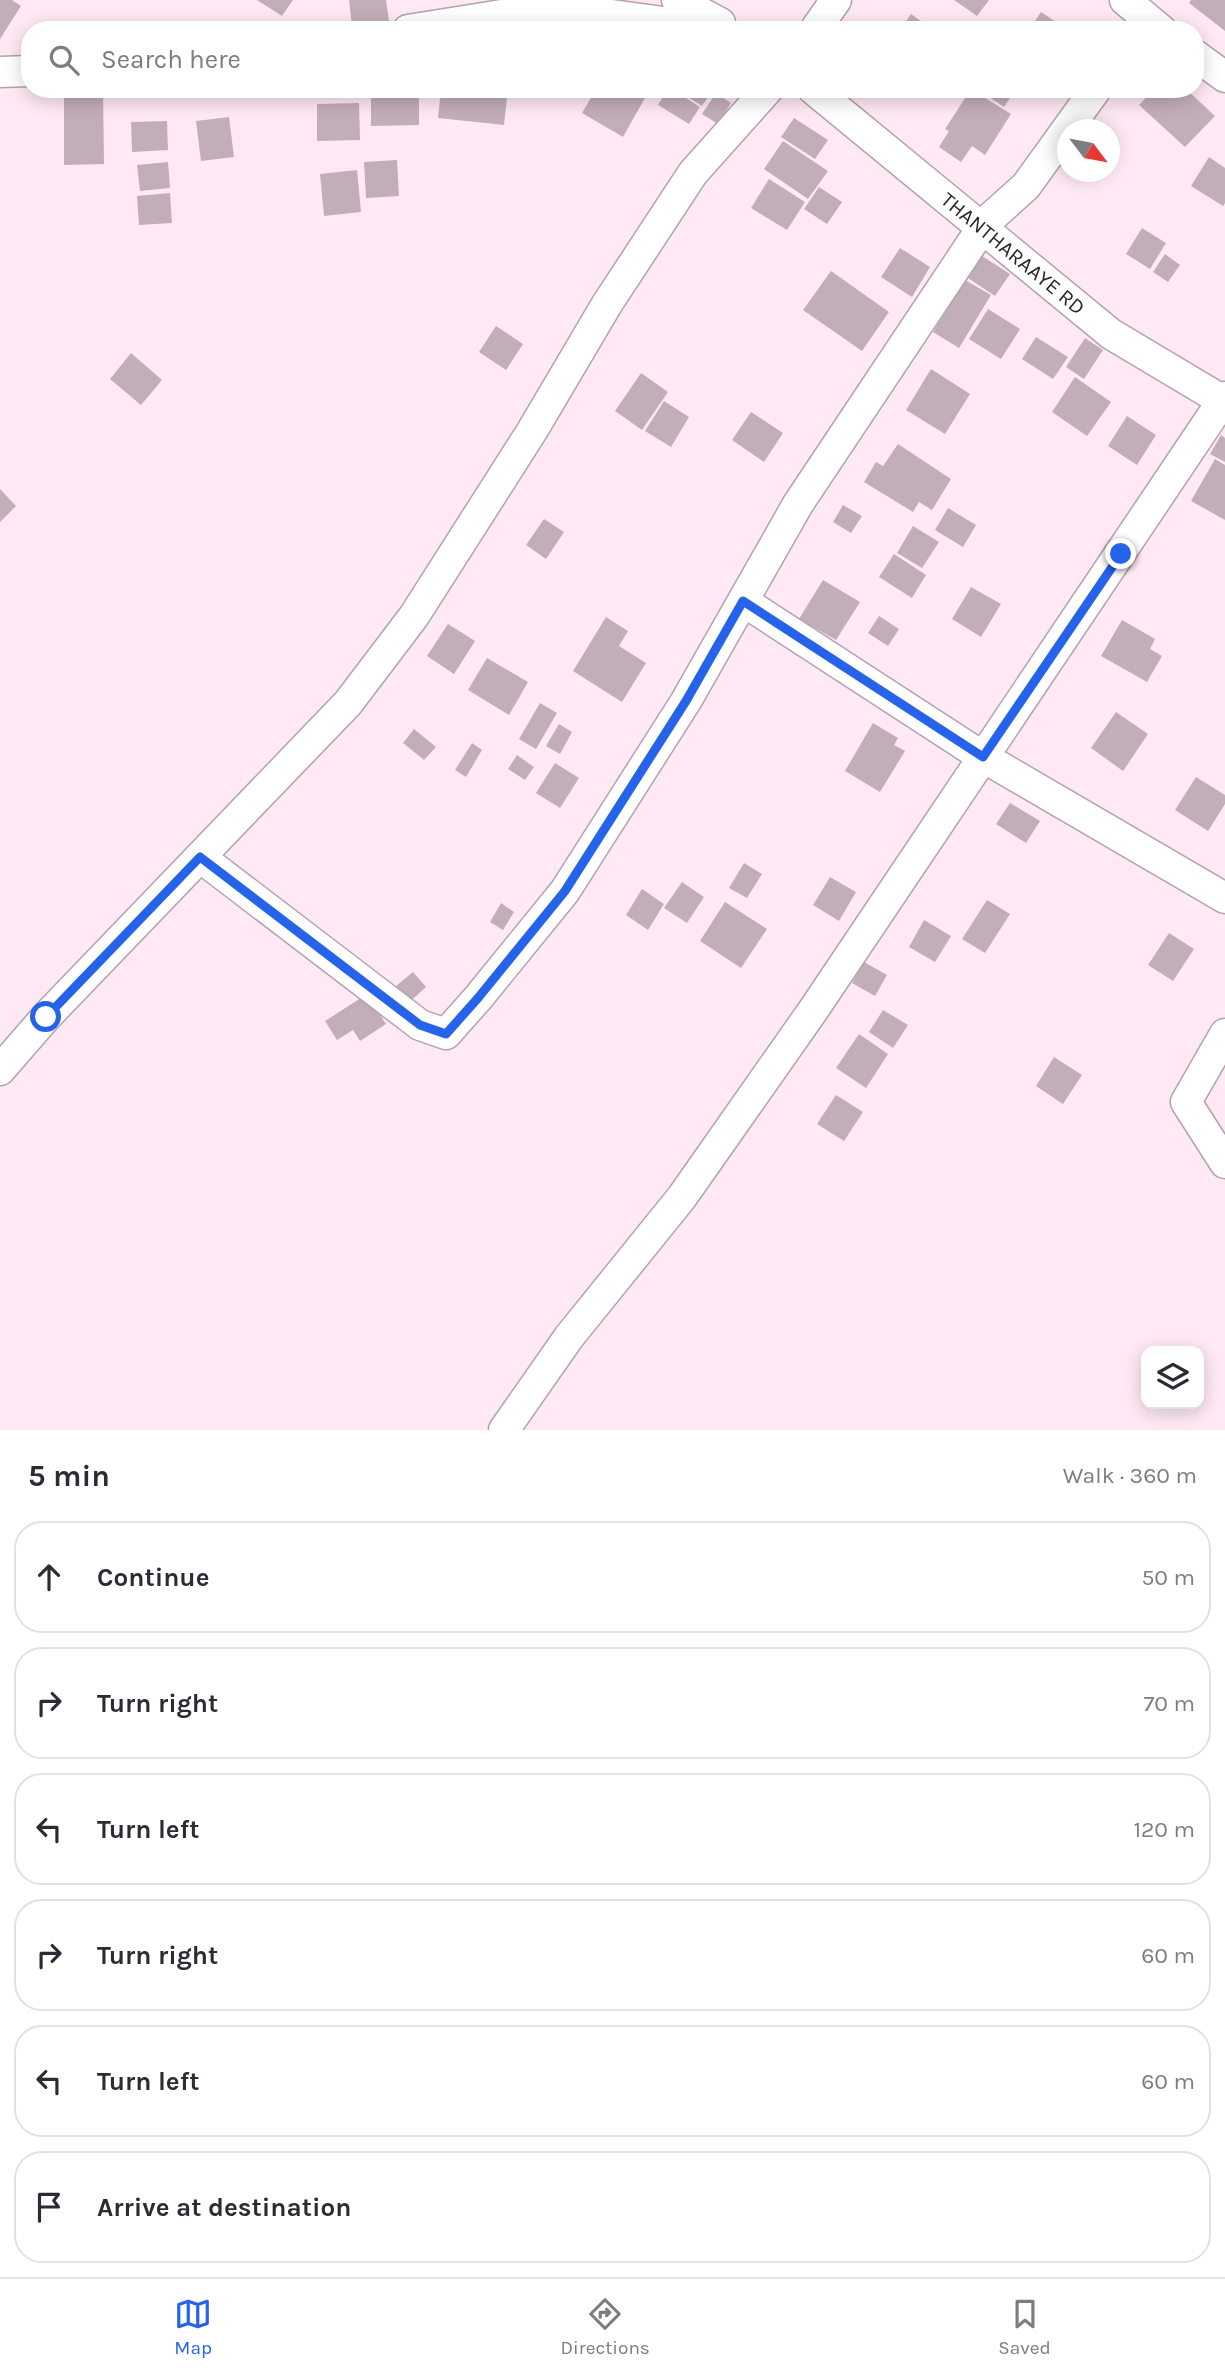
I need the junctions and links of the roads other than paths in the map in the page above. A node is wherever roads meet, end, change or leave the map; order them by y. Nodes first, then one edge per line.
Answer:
1 (677, 0) edge
2 (836, 0) edge
3 (464, 21) edge
4 (655, 21) edge
5 (716, 21) edge
6 (821, 21) edge
7 (1204, 62) edge
8 (21, 71) edge
9 (0, 72) edge
10 (1225, 77) edge
11 (760, 98) edge
12 (824, 98) edge
13 (1090, 98) edge
14 (982, 228) junction
15 (1224, 400) edge
16 (743, 601) junction
17 (983, 757) junction
18 (200, 857) junction
19 (1225, 898) edge
20 (1225, 1034) edge
21 (0, 1070) edge
22 (1225, 1163) edge
23 (504, 1430) edge

1 - 5 street
2 - 6 street
3 - 4 street
7 - 10 street
8 - 9 street
11 - 18 street
12 - 14 street, THANTHARAAYE RD
13 - 14 street
14 - 15 street, THANTHARAAYE RD
14 - 16 street
15 - 17 street
16 - 17 street
16 - 18 street
17 - 19 street
17 - 23 street
18 - 21 street
20 - 22 street

